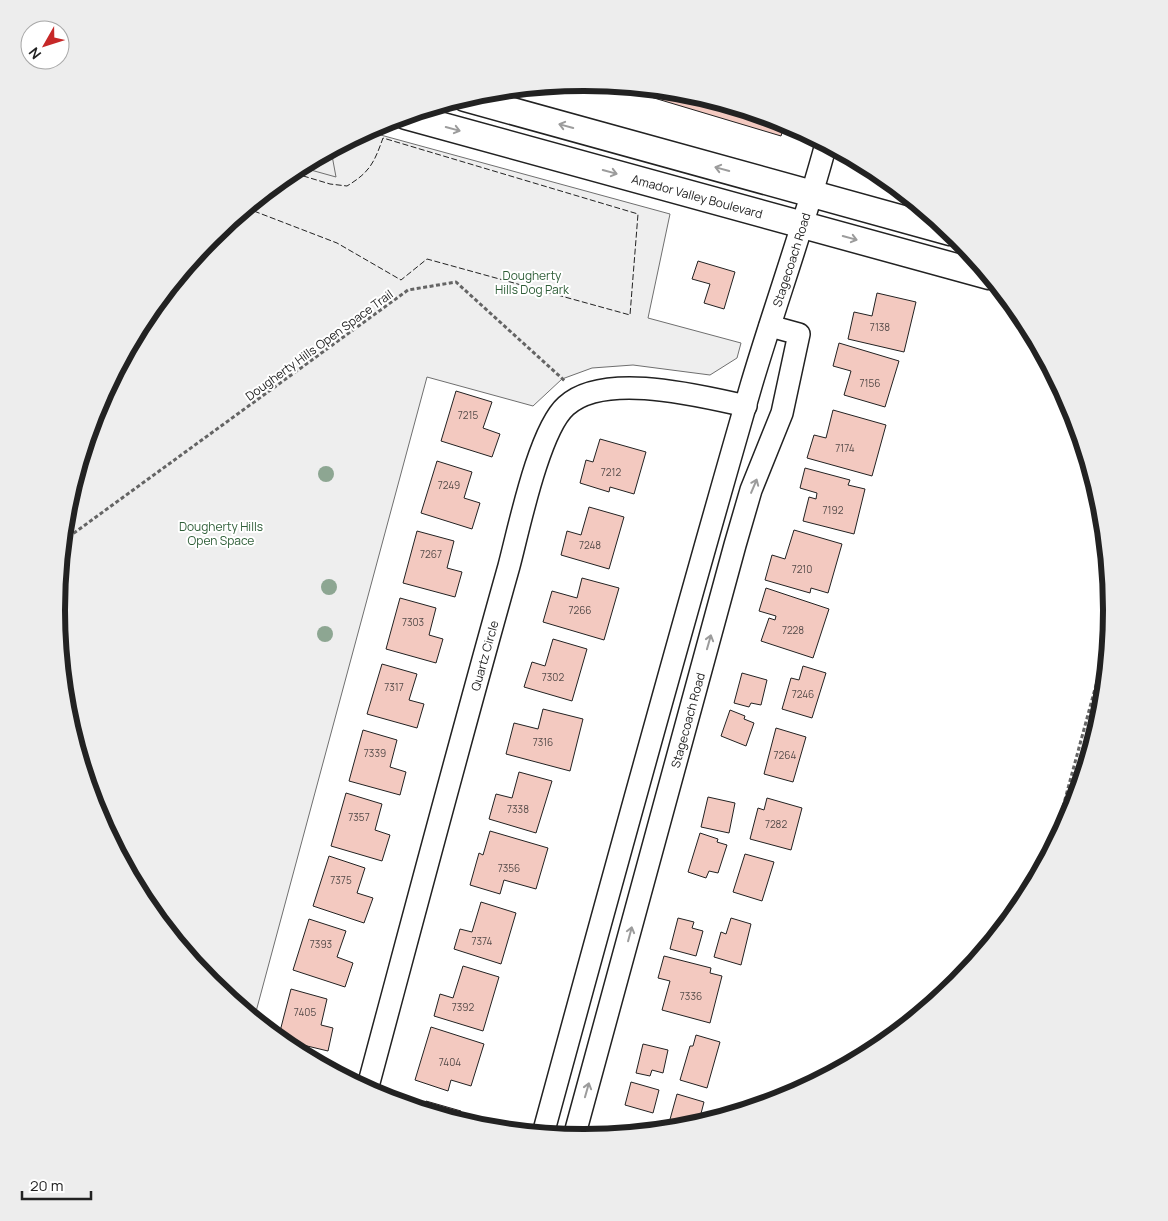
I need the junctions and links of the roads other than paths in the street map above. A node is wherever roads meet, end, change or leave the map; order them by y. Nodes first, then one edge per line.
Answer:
1 (479, 102) edge
2 (417, 119) edge
3 (824, 150) edge
4 (812, 194) junction
5 (803, 226) junction
6 (934, 227) edge
7 (978, 273) edge
8 (770, 326) junction
9 (746, 406) junction
10 (658, 714) junction
11 (686, 722) junction
12 (567, 1048) junction
13 (597, 1055) junction
14 (369, 1083) edge
15 (545, 1128) edge
16 (576, 1130) edge

4 -> 1 street
2 -> 5 street, Amador Valley Boulevard
3 - 4 street, Stagecoach Road
4 - 5 street, Stagecoach Road
4 - 6 street
5 -> 7 street, Amador Valley Boulevard
5 - 8 street, Stagecoach Road
8 - 9 street, Stagecoach Road
11 -> 8 street, Stagecoach Road
9 - 10 street, Stagecoach Road
9 - 14 street, Quartz Circle
10 - 11 street
10 - 12 street, Stagecoach Road
13 -> 11 street, Stagecoach Road
12 - 13 street
12 - 15 street, Stagecoach Road
16 -> 13 street, Stagecoach Road

